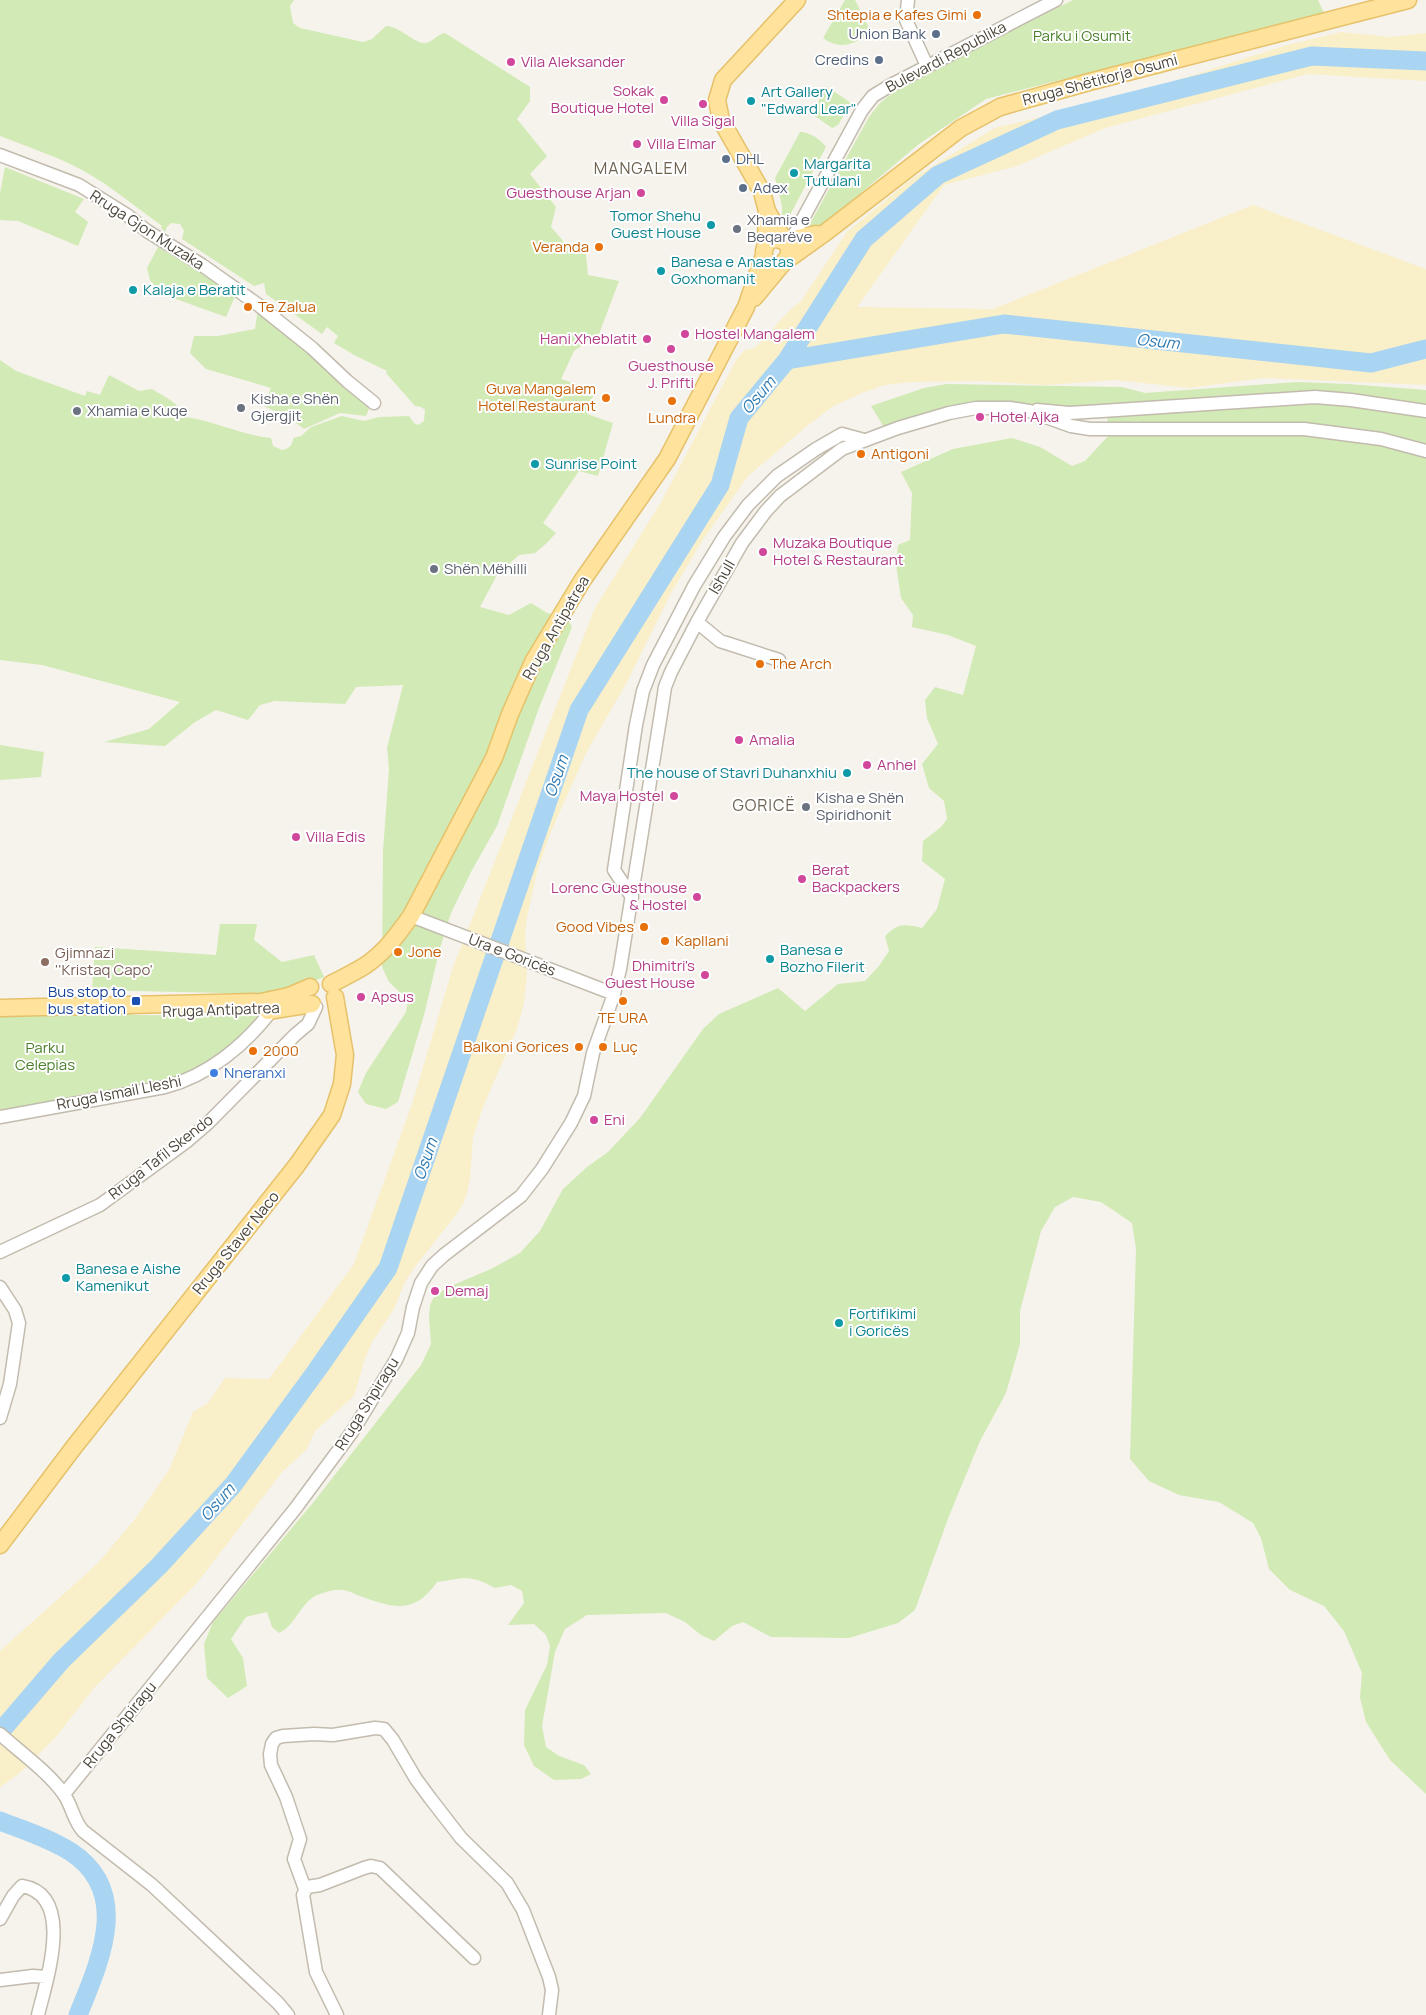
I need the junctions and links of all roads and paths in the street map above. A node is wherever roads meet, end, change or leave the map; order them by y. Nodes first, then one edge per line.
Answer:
1 (797, 0) edge
2 (908, 0) edge
3 (1056, 0) edge
4 (1408, 0) edge
5 (927, 66) junction
6 (0, 156) edge
7 (767, 211) junction
8 (791, 238) junction
9 (765, 250) junction
10 (784, 262) junction
11 (746, 307) junction
12 (374, 403) dead end
13 (1029, 411) junction
14 (1426, 411) edge
15 (866, 440) junction
16 (1426, 451) edge
17 (697, 622) junction
18 (779, 660) dead end
19 (632, 897) junction
20 (411, 916) junction
21 (310, 987) junction
22 (333, 991) junction
23 (614, 994) junction
24 (129, 1006) junction
25 (317, 1006) junction
26 (0, 1008) edge
27 (272, 1010) junction
28 (344, 1043) junction
29 (0, 1117) edge
30 (0, 1252) edge
31 (0, 1287) edge
32 (0, 1418) edge
33 (0, 1545) edge
34 (0, 1734) edge
35 (64, 1794) junction
36 (305, 1889) junction
37 (0, 1919) edge
38 (474, 1958) dead end
39 (47, 1977) junction
40 (0, 1980) edge
41 (38, 2015) edge
42 (288, 2015) edge
43 (337, 2015) edge
44 (549, 2015) edge

1 - 7 main road, Rruga Antipatrea
2 - 5 street
3 - 5 street, Bulevardi Republika
4 - 8 main road, Rruga Shëtitorja Osumi
5 - 8 street, Bulevardi Republika
6 - 12 street, Rruga Gjon Muzaka
7 - 8 main road
7 - 9 main road, Rruga Antipatrea
8 - 9 main road, Rruga Shëtitorja Osumi
8 - 10 main road
9 - 10 main road
9 - 11 main road, Rruga Antipatrea
10 - 11 main road
11 - 20 main road, Rruga Antipatrea
13 - 14 street
13 - 15 street, Ishull
13 - 16 street, Ishull
15 - 17 street, Ishull
15 - 19 street
17 - 18 street
17 - 19 street, Ishull
19 - 23 street, Ishull
20 - 22 main road, Rruga Antipatrea
20 - 23 street, Ura e Goricës
21 - 22 main road, Rruga Antipatrea
21 - 24 main road, Rruga Antipatrea
21 - 25 main road
22 - 25 main road, Rruga Antipatrea
22 - 28 main road, Rruga Staver Naco
23 - 35 street, Rruga Shpiragu
24 - 26 main road, Rruga Antipatrea
24 - 27 main road, Rruga Antipatrea
25 - 27 main road, Rruga Antipatrea
25 - 28 main road
25 - 30 street, Rruga Tafil Skendo
27 - 29 street, Rruga Ismail Lleshi
28 - 33 main road, Rruga Staver Naco
31 - 32 street
34 - 35 street
35 - 42 street
36 - 38 street
36 - 43 street
36 - 44 street
37 - 39 street
39 - 40 street
39 - 41 street

